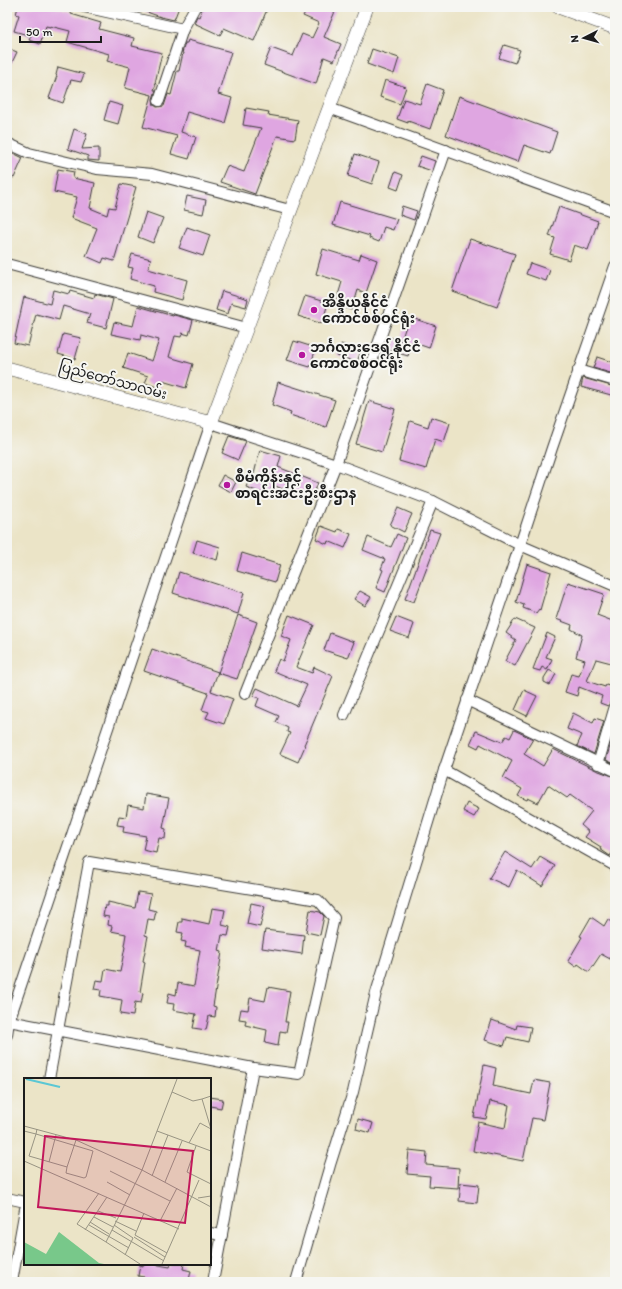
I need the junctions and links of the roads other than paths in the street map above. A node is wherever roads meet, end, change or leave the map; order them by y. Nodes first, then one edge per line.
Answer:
1 (84, 7) edge
2 (195, 7) edge
3 (367, 7) edge
4 (558, 7) edge
5 (615, 28) edge
6 (183, 29) junction
7 (159, 101) dead end
8 (329, 108) junction
9 (7, 143) edge
10 (446, 150) junction
11 (290, 210) junction
12 (615, 212) edge
13 (7, 264) edge
14 (615, 266) edge
15 (247, 328) junction
16 (7, 368) edge
17 (578, 370) junction
18 (615, 381) edge
19 (211, 423) junction
20 (336, 464) junction
21 (433, 501) junction
22 (520, 545) junction
23 (615, 586) edge
24 (245, 694) dead end
25 (467, 700) junction
26 (615, 706) edge
27 (344, 715) dead end
28 (598, 764) junction
29 (444, 770) junction
30 (615, 771) edge
31 (615, 866) edge
32 (9, 1021) junction
33 (58, 1031) junction
34 (7, 1035) edge
35 (253, 1068) junction
36 (49, 1078) edge
37 (7, 1198) edge
38 (24, 1202) edge
39 (24, 1215) edge
40 (211, 1233) edge
41 (222, 1235) junction
42 (12, 1282) edge
43 (213, 1282) edge
44 (296, 1282) edge

1 - 6 street
2 - 6 street
3 - 8 street
4 - 5 street
6 - 7 street
8 - 10 street
8 - 11 street
9 - 11 street
10 - 12 street
10 - 20 street
11 - 15 street
13 - 15 street
14 - 17 street
15 - 19 street
16 - 19 street, ပြည်တော်သာလမ်း
17 - 18 street
17 - 22 street
19 - 20 street
19 - 32 street
20 - 21 street
20 - 24 street
21 - 22 street
21 - 27 street
22 - 23 street
22 - 25 street
25 - 28 street
25 - 29 street
26 - 28 street
28 - 30 street
29 - 31 street
29 - 44 street
32 - 33 street
32 - 34 street
33 - 35 street
33 - 35 street
33 - 36 street
35 - 41 street
37 - 38 street
39 - 42 street
40 - 41 street
41 - 43 street

